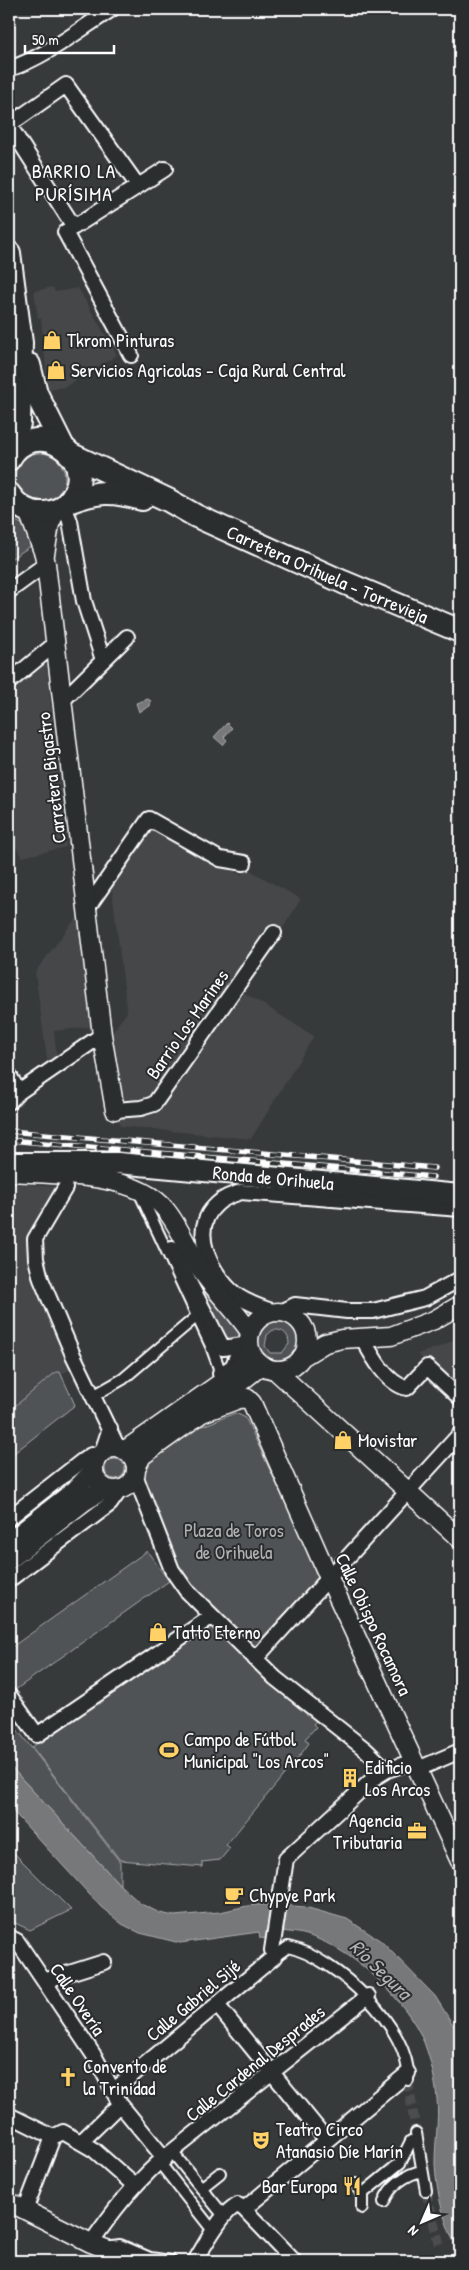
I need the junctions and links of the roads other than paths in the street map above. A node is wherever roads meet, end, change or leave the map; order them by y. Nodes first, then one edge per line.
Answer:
1 (112, 9) edge
2 (9, 68) edge
3 (9, 125) edge
4 (165, 169) dead end
5 (138, 186) junction
6 (74, 227) junction
7 (9, 253) edge
8 (21, 343) junction
9 (131, 355) dead end
10 (67, 450) junction
11 (10, 457) edge
12 (17, 506) edge
13 (62, 506) junction
14 (196, 516) junction
15 (45, 559) junction
16 (9, 591) edge
17 (460, 631) edge
18 (128, 637) dead end
19 (55, 644) junction
20 (103, 660) junction
21 (9, 682) edge
22 (63, 700) junction
23 (244, 863) dead end
24 (88, 907) junction
25 (274, 933) dead end
26 (102, 1035) junction
27 (9, 1075) edge
28 (18, 1092) junction
29 (9, 1102) edge
30 (115, 1110) joint
31 (9, 1163) edge
32 (118, 1163) junction
33 (9, 1171) edge
34 (460, 1180) edge
35 (65, 1188) dead end
36 (429, 1191) junction
37 (460, 1195) edge
38 (142, 1198) dead end
39 (460, 1210) edge
40 (172, 1249) dead end
41 (460, 1279) edge
42 (460, 1305) edge
43 (277, 1312) junction
44 (196, 1317) junction
45 (298, 1320) junction
46 (342, 1339) junction
47 (363, 1339) junction
48 (264, 1355) junction
49 (93, 1396) junction
50 (460, 1398) edge
51 (202, 1413) junction
52 (460, 1434) edge
53 (108, 1455) junction
54 (125, 1482) junction
55 (408, 1492) junction
56 (9, 1518) edge
57 (460, 1538) edge
58 (9, 1542) edge
59 (9, 1560) edge
60 (329, 1578) junction
61 (9, 1580) edge
62 (211, 1617) junction
63 (255, 1659) junction
64 (9, 1695) edge
65 (460, 1751) edge
66 (416, 1765) junction
67 (387, 1770) junction
68 (460, 1861) edge
69 (13, 1939) edge
70 (9, 1953) edge
71 (274, 1957) junction
72 (104, 1962) dead end
73 (44, 1981) junction
74 (368, 1996) junction
75 (218, 2006) junction
76 (272, 2073) junction
77 (408, 2077) joint
78 (113, 2091) junction
79 (120, 2104) junction
80 (9, 2115) edge
81 (416, 2133) tunnel mouth
82 (52, 2137) junction
83 (326, 2139) junction
84 (80, 2142) junction
85 (166, 2158) junction
86 (417, 2170) junction
87 (220, 2173) dead end
88 (355, 2184) dead end
89 (134, 2185) junction
90 (201, 2188) junction
91 (426, 2191) tunnel mouth
92 (377, 2193) junction
93 (9, 2202) edge
94 (362, 2208) dead end
95 (244, 2209) junction
96 (25, 2210) junction
97 (224, 2216) junction
98 (214, 2232) junction
99 (98, 2245) junction
100 (136, 2261) edge
101 (171, 2261) edge
102 (195, 2261) edge
103 (294, 2261) edge

1 - 2 street
3 - 5 street
3 - 6 street
4 - 5 street
5 - 6 street
6 - 9 street
7 - 8 main road
8 - 10 main road
8 - 11 main road
10 - 11 main road, Carretera Orihuela - Torrevieja
10 - 13 main road
10 - 14 main road, Carretera Orihuela - Torrevieja
12 - 13 main road, Carretera Orihuela - Torrevieja
12 - 15 street, Carretera Bigastro
13 - 14 main road, Carretera Orihuela - Torrevieja
13 - 15 street, Carretera Bigastro
13 - 20 street
14 - 17 main road, Carretera Orihuela - Torrevieja
15 - 16 street
15 - 19 street, Carretera Bigastro
18 - 20 street
19 - 21 street
19 - 22 street, Carretera Bigastro
20 - 22 street
22 - 24 street, Carretera Bigastro
23 - 24 street
24 - 26 street, Carretera Bigastro
25 - 30 street, Barrio Los Marines
26 - 28 street
26 - 30 street, Carretera Bigastro
27 - 28 street
28 - 29 street
31 - 32 main road, Ronda de Orihuela
32 - 33 main road, Ronda de Orihuela
32 - 36 main road, Ronda de Orihuela
33 - 48 street
34 - 36 main road, Ronda de Orihuela
35 - 49 street
36 - 37 main road, Ronda de Orihuela
38 - 44 street
39 - 43 street
40 - 48 street
41 - 43 street
42 - 47 street
43 - 45 street
43 - 48 street
44 - 48 street
44 - 49 street
45 - 46 street
45 - 48 street
46 - 47 street
46 - 48 street
47 - 50 street
48 - 51 street
48 - 53 street
48 - 55 street
49 - 53 street
51 - 54 street
51 - 60 street, Calle Obispo Rocamora
52 - 55 street
53 - 54 street
53 - 54 street
53 - 56 street
53 - 58 street
54 - 59 street
54 - 61 street
54 - 62 street
55 - 57 street
55 - 60 street
60 - 63 street
60 - 66 street, Calle Obispo Rocamora
62 - 63 street
62 - 64 street
63 - 67 street
65 - 66 street
66 - 67 street
66 - 68 street, Calle Obispo Rocamora
67 - 71 street
69 - 70 street
69 - 73 street, Calle Overía
71 - 74 street
71 - 75 street, Calle Gabriel Sijé
72 - 73 street
73 - 78 street, Calle Overía
74 - 76 street, Calle Cardenal Desprades
74 - 77 street
75 - 76 street
75 - 78 street, Calle Gabriel Sijé
76 - 83 street
76 - 85 street, Calle Cardenal Desprades
77 - 83 street
78 - 79 street, Calle Overía
79 - 84 street
79 - 85 street, Calle Overía
80 - 82 street
81 - 86 street
82 - 84 street
82 - 96 street
83 - 95 street
84 - 89 street
85 - 89 street, Calle Cardenal Desprades
85 - 90 street
85 - 98 street
86 - 91 street
86 - 92 street
86 - 92 street
87 - 90 street
88 - 92 street
89 - 99 street, Calle Cardenal Desprades
90 - 97 street
92 - 94 street
93 - 96 street
95 - 97 street
95 - 103 street
96 - 99 street
97 - 98 street
98 - 102 street
99 - 100 street
99 - 101 street

